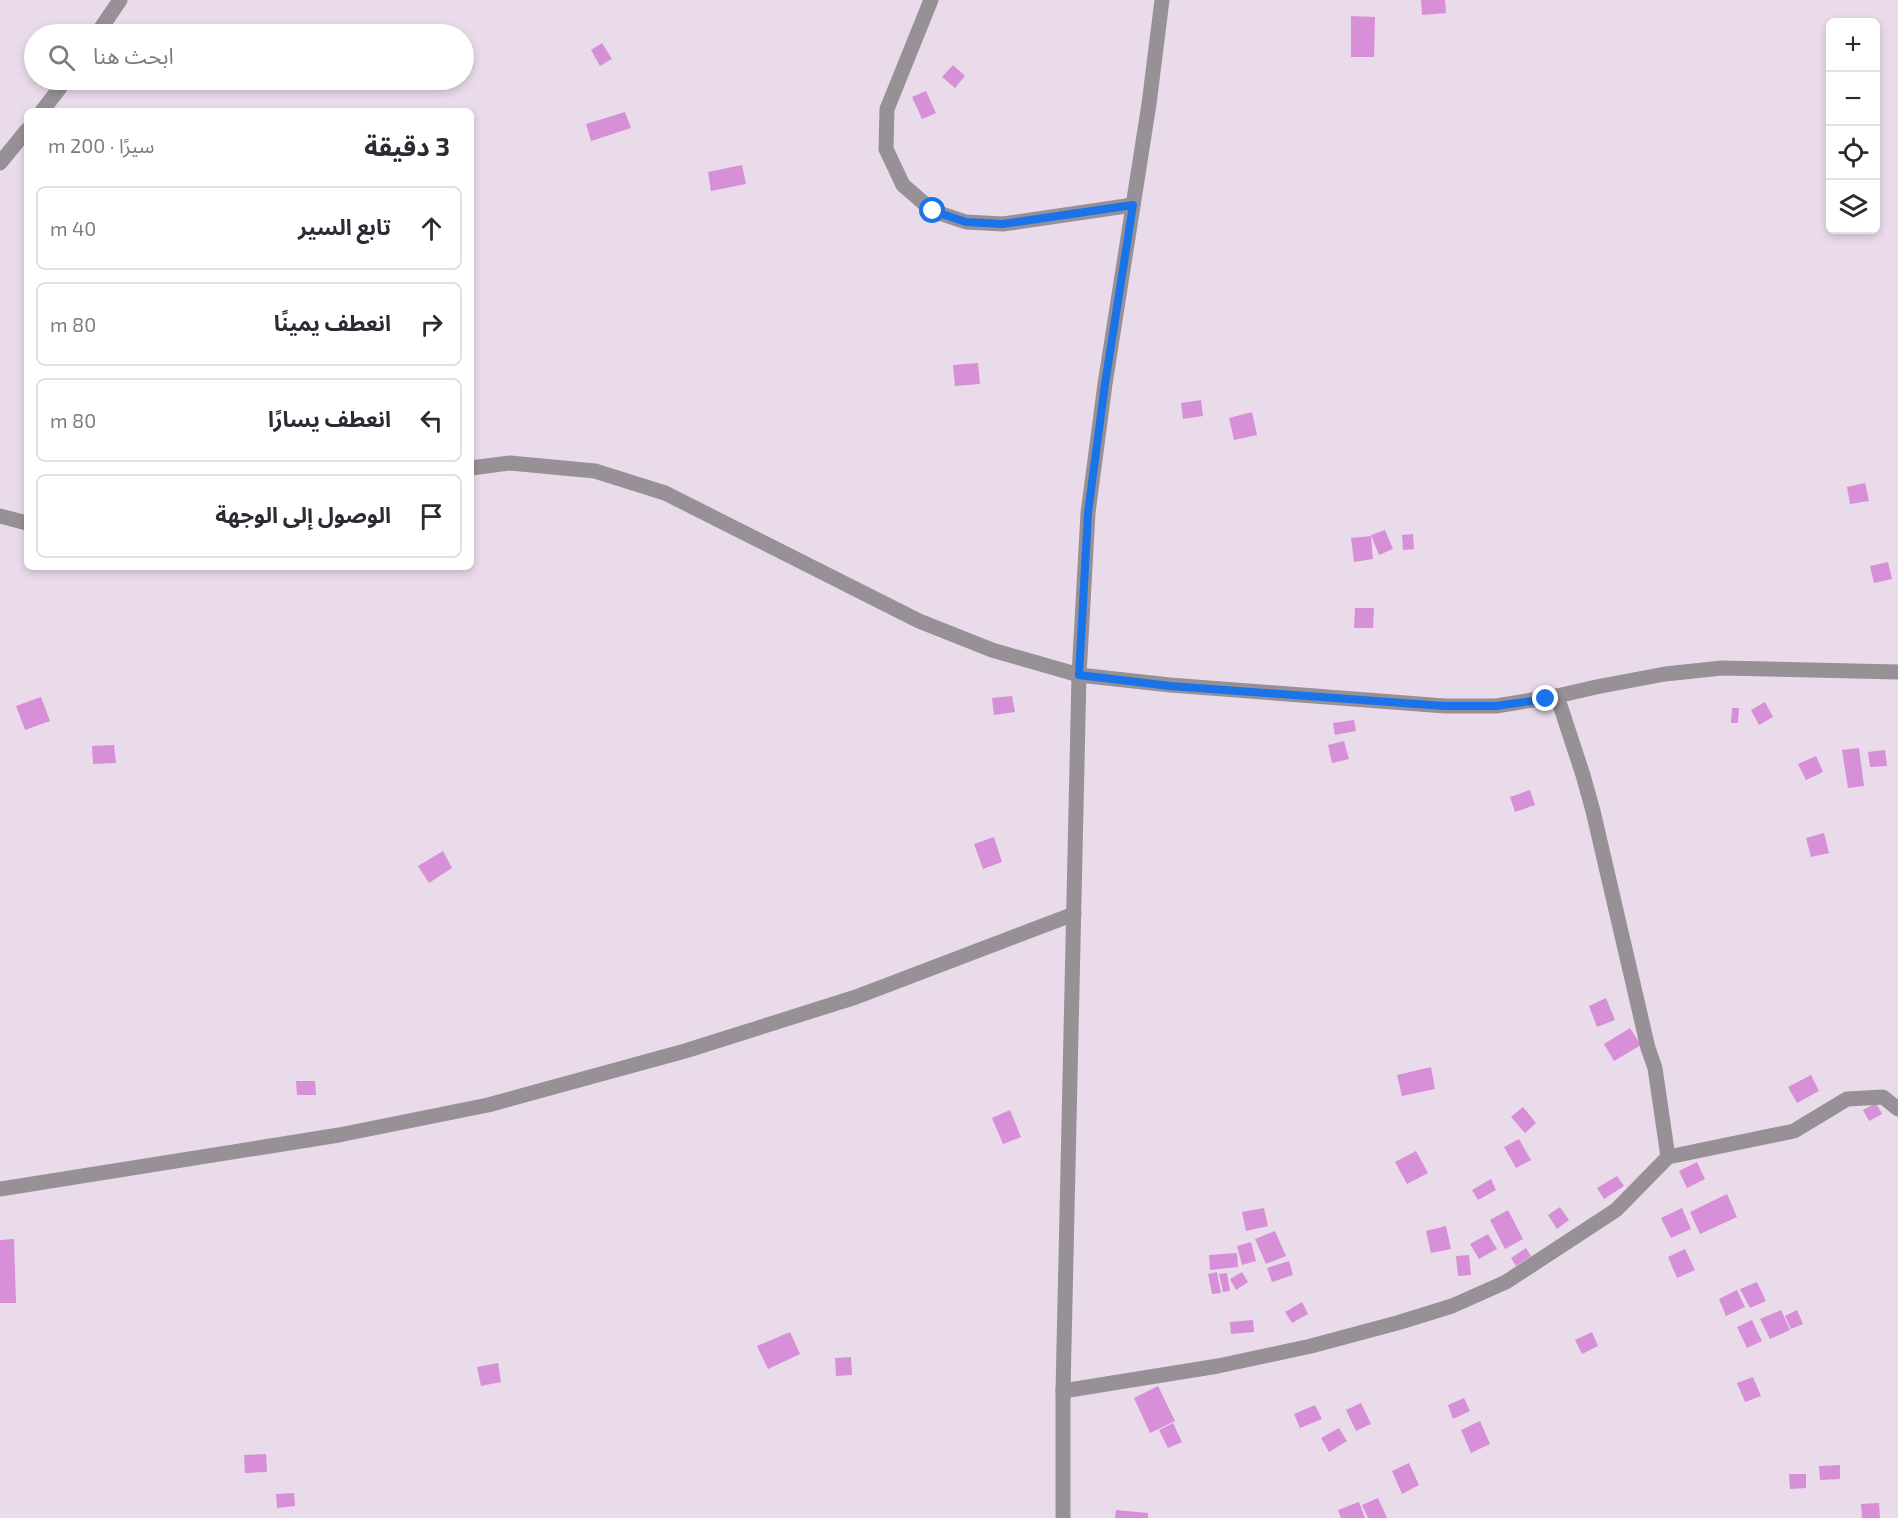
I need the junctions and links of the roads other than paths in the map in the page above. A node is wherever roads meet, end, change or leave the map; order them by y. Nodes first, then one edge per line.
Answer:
1 (120, 0) edge
2 (931, 0) edge
3 (1162, 0) edge
4 (104, 24) edge
5 (58, 90) edge
6 (44, 108) edge
7 (24, 134) edge
8 (0, 163) edge
9 (1133, 205) junction
10 (474, 468) edge
11 (0, 516) edge
12 (24, 522) edge
13 (1898, 672) edge
14 (1079, 675) junction
15 (1557, 696) junction
16 (1074, 914) junction
17 (1898, 1109) edge
18 (1668, 1157) junction
19 (0, 1189) edge
20 (1063, 1390) junction
21 (1063, 1518) edge

1 - 4 street
2 - 9 street
3 - 9 street
5 - 6 street
7 - 8 street
9 - 14 street
10 - 14 street
11 - 12 street
13 - 15 street
14 - 15 street
14 - 16 street
15 - 18 street
16 - 19 street
16 - 20 street
17 - 18 street
18 - 20 street
20 - 21 street

